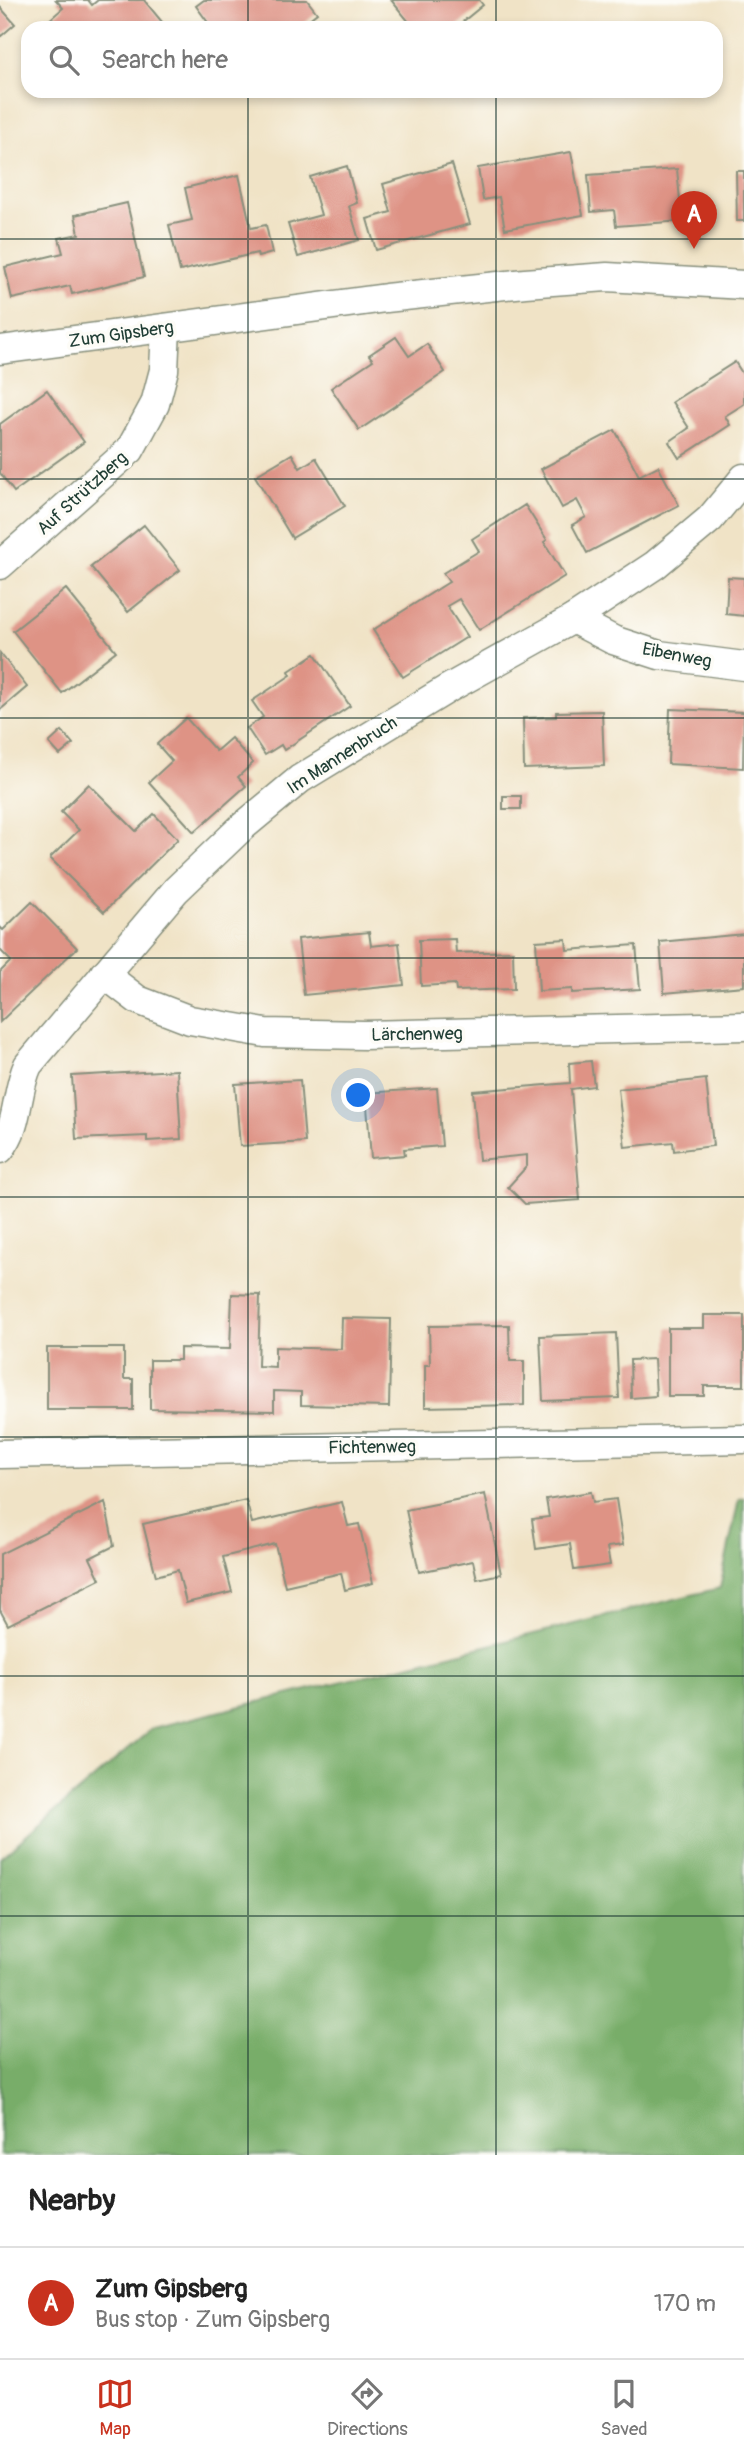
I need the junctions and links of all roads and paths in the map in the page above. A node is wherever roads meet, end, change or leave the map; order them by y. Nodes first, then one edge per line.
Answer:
1 (744, 285) edge
2 (166, 328) junction
3 (0, 350) edge
4 (744, 478) edge
5 (0, 565) edge
6 (573, 619) junction
7 (744, 666) edge
8 (103, 974) junction
9 (744, 1026) edge
10 (0, 1149) edge
11 (744, 1439) edge
12 (0, 1454) edge

1 - 2 street, Zum Gipsberg
2 - 3 street, Zum Gipsberg
2 - 5 street, Auf Strützberg
4 - 6 street, Im Mannenbruch
6 - 7 street, Eibenweg
6 - 8 street, Im Mannenbruch
8 - 9 street, Lärchenweg
8 - 10 street, Im Mannenbruch
11 - 12 street, Fichtenweg

